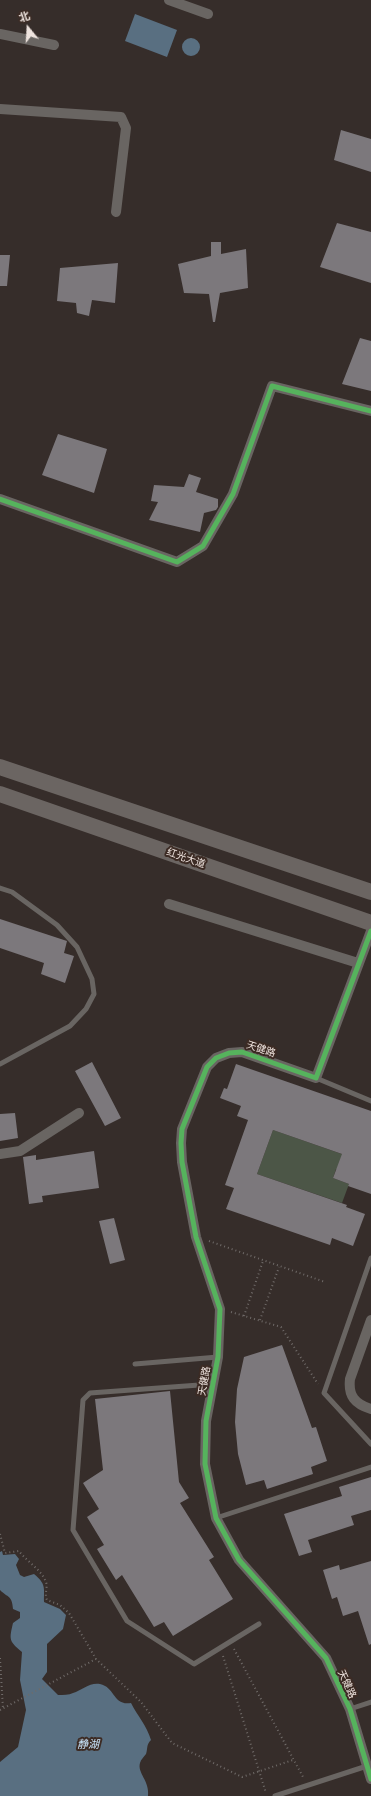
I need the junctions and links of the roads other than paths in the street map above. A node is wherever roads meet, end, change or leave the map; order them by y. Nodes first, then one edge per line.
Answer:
1 (169, 0) edge
2 (208, 14) dead end
3 (0, 34) edge
4 (54, 45) dead end
5 (0, 109) edge
6 (116, 212) dead end
7 (371, 411) edge
8 (0, 499) edge
9 (0, 767) edge
10 (0, 794) edge
11 (0, 888) edge
12 (371, 892) edge
13 (169, 904) dead end
14 (371, 923) edge
15 (371, 931) edge
16 (358, 963) junction
17 (0, 1064) edge
18 (316, 1078) junction
19 (371, 1101) edge
20 (79, 1113) dead end
21 (0, 1154) edge
22 (371, 1258) edge
23 (371, 1320) edge
24 (218, 1357) junction
25 (134, 1364) dead end
26 (213, 1384) junction
27 (371, 1409) edge
28 (371, 1444) edge
29 (371, 1467) edge
30 (216, 1518) junction
31 (259, 1624) dead end
32 (371, 1702) edge
33 (350, 1710) junction
34 (367, 1766) junction
35 (371, 1779) edge
36 (275, 1796) edge

1 - 2 street
3 - 4 street
5 - 6 street
7 - 8 street
9 - 12 main road
10 - 14 main road, 红光大道
11 - 17 lane
13 - 16 street
15 - 16 street
16 - 18 street
18 - 19 lane
18 - 24 street, 天健路
20 - 21 street
22 - 28 lane
23 - 27 street
24 - 25 lane
24 - 26 street, 天健路
26 - 30 street, 天健路
26 - 31 lane
29 - 30 lane
30 - 33 street, 天健路
32 - 33 lane
33 - 34 street, 天健路
34 - 35 street, 天健路
34 - 36 lane

